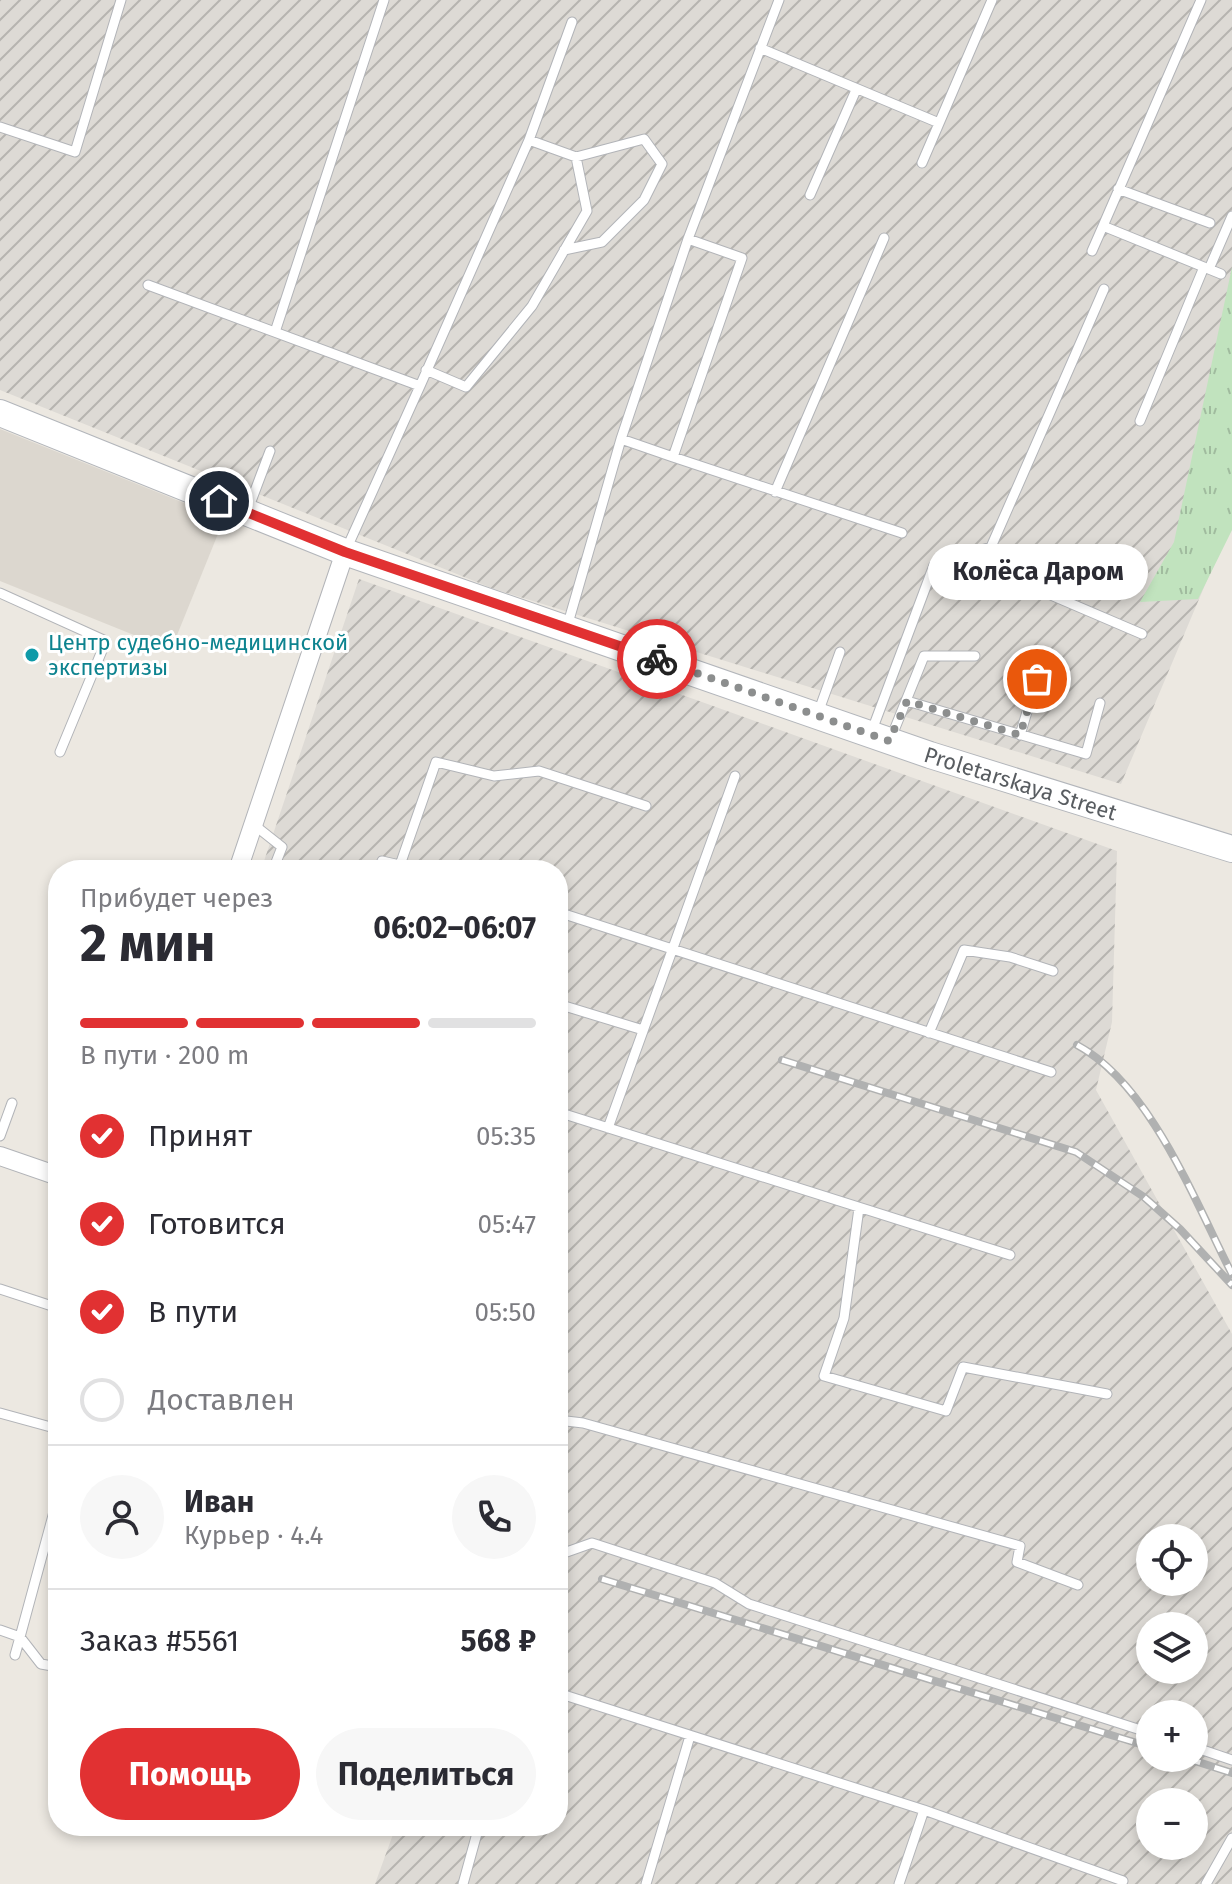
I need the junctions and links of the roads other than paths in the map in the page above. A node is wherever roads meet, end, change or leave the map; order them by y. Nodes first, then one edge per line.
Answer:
1 (121, 0) edge
2 (384, 0) edge
3 (779, 0) edge
4 (992, 0) edge
5 (1201, 0) edge
6 (572, 22) dead end
7 (760, 48) junction
8 (856, 90) junction
9 (939, 123) junction
10 (0, 127) edge
11 (529, 140) junction
12 (576, 157) junction
13 (922, 163) dead end
14 (1118, 189) junction
15 (810, 195) dead end
16 (1232, 216) edge
17 (1210, 223) dead end
18 (1103, 226) junction
19 (884, 238) dead end
20 (688, 239) junction
21 (564, 250) junction
22 (1092, 251) dead end
23 (1213, 271) junction
24 (1232, 278) edge
25 (148, 285) dead end
26 (1104, 289) dead end
27 (275, 332) junction
28 (426, 370) junction
29 (420, 386) junction
30 (0, 413) edge
31 (1140, 421) dead end
32 (621, 439) junction
33 (270, 451) dead end
34 (673, 457) junction
35 (775, 492) junction
36 (246, 512) junction
37 (902, 533) dead end
38 (345, 552) junction
39 (962, 557) junction
40 (0, 593) edge
41 (567, 627) junction
42 (1142, 634) dead end
43 (840, 652) dead end
44 (975, 656) dead end
45 (1037, 679) dead end
46 (907, 701) junction
47 (1100, 703) dead end
48 (816, 716) junction
49 (1020, 735) junction
50 (880, 738) junction
51 (60, 752) dead end
52 (735, 776) dead end
53 (646, 806) dead end
54 (253, 824) junction
55 (1232, 849) edge
56 (241, 860) edge
57 (277, 860) edge
58 (402, 860) edge
59 (568, 915) edge
60 (673, 948) junction
61 (1053, 971) dead end
62 (568, 1007) edge
63 (643, 1030) junction
64 (929, 1033) junction
65 (1051, 1072) dead end
66 (12, 1103) dead end
67 (568, 1115) edge
68 (608, 1128) junction
69 (0, 1136) edge
70 (0, 1156) edge
71 (48, 1173) edge
72 (859, 1208) junction
73 (1010, 1255) dead end
74 (0, 1289) edge
75 (48, 1305) edge
76 (1107, 1394) dead end
77 (0, 1413) edge
78 (568, 1421) edge
79 (48, 1426) edge
80 (48, 1534) edge
81 (568, 1552) edge
82 (1078, 1585) dead end
83 (0, 1630) edge
84 (20, 1637) junction
85 (15, 1655) dead end
86 (48, 1665) edge
87 (568, 1696) edge
88 (1136, 1728) edge
89 (690, 1736) junction
90 (1208, 1752) edge
91 (1232, 1760) edge
92 (924, 1810) junction
93 (476, 1836) edge
94 (1232, 1838) edge
95 (1227, 1859) edge
96 (1123, 1881) dead end
97 (463, 1884) edge
98 (646, 1884) edge
99 (899, 1884) edge
100 (1206, 1884) edge

1 - 10 lane
2 - 27 lane
3 - 7 lane
4 - 9 lane
5 - 14 lane
6 - 11 lane
7 - 8 lane
7 - 20 lane
8 - 9 lane
8 - 15 lane
9 - 13 lane
11 - 12 lane
11 - 28 lane
12 - 21 lane
12 - 21 lane
14 - 17 lane
14 - 18 lane
16 - 23 lane
18 - 22 lane
18 - 23 lane
19 - 35 lane
20 - 32 lane
20 - 34 lane
21 - 28 lane
23 - 24 lane
23 - 31 lane
25 - 27 lane
26 - 39 lane
27 - 29 lane
28 - 29 lane
29 - 38 lane
30 - 36 street, Proletarskaya Street
32 - 34 lane
32 - 41 lane
33 - 36 lane
34 - 35 lane
35 - 37 lane
36 - 38 street, Proletarskaya Street
38 - 41 street, Proletarskaya Street
38 - 54 street
39 - 42 lane
39 - 50 lane
40 - 51 lane
41 - 48 street, Proletarskaya Street
43 - 48 lane
44 - 46 lane
45 - 49 lane
46 - 49 lane
46 - 50 lane
47 - 49 lane
48 - 50 street, Proletarskaya Street
50 - 55 street, Proletarskaya Street
52 - 60 lane
53 - 58 lane
54 - 56 street
54 - 57 lane
59 - 60 lane
60 - 63 lane
60 - 64 lane
61 - 64 lane
62 - 63 lane
63 - 68 lane
64 - 65 lane
66 - 69 lane
67 - 68 lane
68 - 72 lane
70 - 71 street
72 - 73 lane
72 - 76 lane
74 - 75 lane
77 - 79 lane
78 - 82 lane
80 - 84 lane
81 - 88 lane
83 - 84 lane
84 - 85 lane
84 - 86 lane
87 - 89 lane
89 - 92 lane
89 - 98 lane
90 - 91 lane
92 - 96 lane
92 - 99 lane
93 - 97 lane
94 - 95 lane
95 - 100 lane

